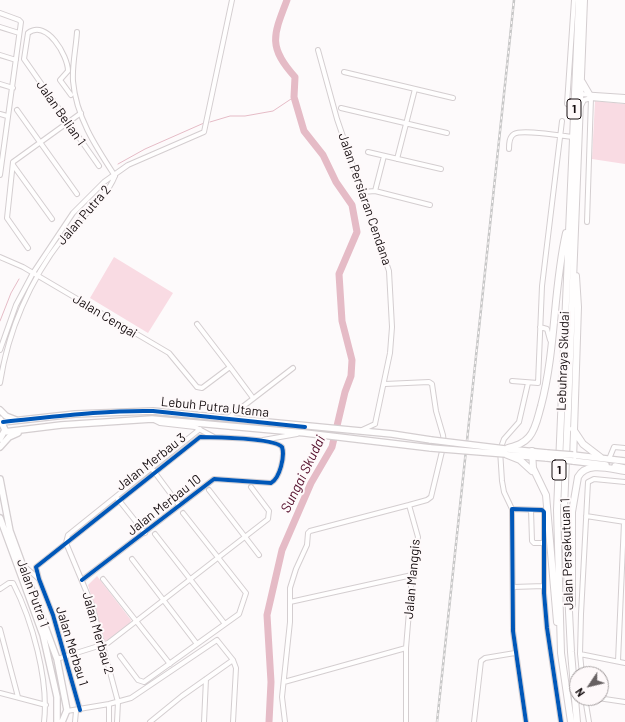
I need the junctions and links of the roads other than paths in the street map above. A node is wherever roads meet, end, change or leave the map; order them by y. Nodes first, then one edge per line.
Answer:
1 (232, 0) edge
2 (574, 0) edge
3 (579, 0) edge
4 (584, 0) edge
5 (0, 14) edge
6 (0, 27) edge
7 (77, 32) dead end
8 (19, 33) junction
9 (318, 50) dead end
10 (0, 55) edge
11 (16, 60) junction
12 (344, 72) dead end
13 (581, 81) junction
14 (0, 84) edge
15 (13, 88) junction
16 (414, 89) junction
17 (580, 94) junction
18 (71, 95) dead end
19 (590, 96) junction
20 (625, 97) edge
21 (453, 98) dead end
22 (625, 101) edge
23 (577, 107) junction
24 (341, 108) dead end
25 (17, 110) dead end
26 (81, 113) junction
27 (0, 114) edge
28 (574, 115) junction
29 (7, 116) junction
30 (562, 121) dead end
31 (68, 122) junction
32 (406, 124) junction
33 (447, 133) dead end
34 (560, 136) junction
35 (573, 137) junction
36 (39, 142) junction
37 (509, 149) dead end
38 (1, 152) edge
39 (368, 152) dead end
40 (384, 156) junction
41 (397, 159) junction
42 (13, 164) junction
43 (99, 166) dead end
44 (441, 169) dead end
45 (0, 175) edge
46 (115, 176) junction
47 (376, 191) junction
48 (363, 192) junction
49 (77, 194) dead end
50 (430, 205) dead end
51 (570, 218) junction
52 (52, 219) dead end
53 (587, 222) dead end
54 (574, 242) junction
55 (28, 248) dead end
56 (0, 257) edge
57 (33, 273) junction
58 (38, 276) junction
59 (197, 324) dead end
60 (540, 327) junction
61 (0, 350) edge
62 (230, 367) junction
63 (292, 368) dead end
64 (548, 372) junction
65 (512, 381) dead end
66 (0, 383) edge
67 (528, 383) junction
68 (384, 384) junction
69 (253, 398) junction
70 (0, 410) edge
71 (228, 418) junction
72 (152, 419) junction
73 (20, 420) junction
74 (1, 421) edge
75 (375, 424) junction
76 (29, 429) junction
77 (200, 429) junction
78 (573, 429) junction
79 (356, 431) junction
80 (4, 432) junction
81 (303, 433) junction
82 (392, 434) junction
83 (214, 437) junction
84 (0, 439) edge
85 (260, 441) junction
86 (0, 448) edge
87 (625, 448) edge
88 (505, 451) junction
89 (532, 454) junction
90 (600, 457) junction
91 (573, 458) junction
92 (609, 459) junction
93 (625, 461) edge
94 (280, 464) joint
95 (152, 468) junction
96 (625, 469) edge
97 (155, 472) junction
98 (537, 477) junction
99 (0, 479) edge
100 (625, 482) edge
101 (251, 487) dead end
102 (210, 490) dead end
103 (116, 496) junction
104 (119, 500) junction
105 (179, 505) junction
106 (409, 505) junction
107 (512, 509) junction
108 (532, 510) junction
109 (183, 513) dead end
110 (586, 516) junction
111 (0, 518) edge
112 (625, 522) edge
113 (547, 528) junction
114 (145, 533) junction
115 (155, 534) dead end
116 (244, 536) junction
117 (66, 543) junction
118 (544, 543) junction
119 (259, 555) dead end
120 (218, 557) junction
121 (132, 559) dead end
122 (24, 565) junction
123 (36, 567) joint
124 (412, 575) junction
125 (39, 579) junction
126 (103, 579) dead end
127 (190, 579) junction
128 (82, 580) junction
129 (544, 586) junction
130 (512, 587) junction
131 (0, 589) edge
132 (164, 600) junction
133 (290, 602) junction
134 (137, 621) junction
135 (225, 624) junction
136 (0, 628) edge
137 (198, 644) junction
138 (103, 646) junction
139 (406, 648) junction
140 (571, 652) junction
141 (515, 653) junction
142 (561, 653) junction
143 (580, 654) junction
144 (120, 656) dead end
145 (65, 657) junction
146 (57, 659) junction
147 (233, 660) junction
148 (618, 661) junction
149 (625, 663) edge
150 (170, 664) junction
151 (581, 666) edge
152 (206, 679) junction
153 (284, 682) junction
154 (0, 693) edge
155 (18, 697) junction
156 (609, 700) edge
157 (118, 702) junction
158 (625, 702) edge
159 (109, 704) junction
160 (46, 705) junction
161 (586, 706) edge
162 (57, 710) junction
163 (78, 710) junction
164 (66, 711) junction
165 (154, 720) edge
166 (44, 722) edge
167 (57, 722) edge
168 (62, 722) edge
169 (75, 722) edge
170 (109, 722) edge
171 (117, 722) edge
172 (150, 722) edge
173 (204, 722) edge
174 (233, 722) edge
175 (285, 722) edge
176 (406, 722) edge
177 (474, 722) edge
178 (526, 722) edge
179 (561, 722) edge
180 (571, 722) edge
181 (577, 722) edge
182 (588, 722) edge

1 - 46 street
2 - 23 street
3 - 23 highway, Lebuhraya Skudai / 1
4 - 13 highway, Lebuhraya Skudai / 1
5 - 8 street
6 - 8 street
7 - 26 street
8 - 11 street
9 - 48 street, Jalan Persiaran Cendana
10 - 11 street
11 - 15 street
12 - 16 street
13 - 17 highway, Lebuhraya Skudai / 1
13 - 19 highway
14 - 15 street
15 - 29 street
16 - 21 street
16 - 32 street
17 - 19 street
17 - 23 highway, Lebuhraya Skudai / 1
17 - 28 street
18 - 31 street, Jalan Belian 1
19 - 20 street
19 - 22 street
19 - 23 street
19 - 53 street
23 - 28 highway, Lebuhraya Skudai / 1
23 - 54 highway, Lebuhraya Skudai / 1
24 - 32 street
25 - 36 street
26 - 31 street
26 - 46 street
27 - 29 street
28 - 35 highway, Lebuhraya Skudai / 1
29 - 38 street
30 - 34 street
31 - 36 street
31 - 43 street, Jalan Belian 1
32 - 33 street
32 - 41 street
34 - 35 street
34 - 37 street
34 - 60 street
35 - 51 highway, Lebuhraya Skudai / 1
36 - 42 street
36 - 49 street
38 - 45 street
39 - 40 street
40 - 41 street
40 - 47 street
41 - 44 street
42 - 52 street
42 - 55 street
46 - 57 street, Jalan Putra 2
46 - 58 street, Jalan Putra 2
47 - 48 street
47 - 50 street
48 - 68 street, Jalan Persiaran Cendana
51 - 64 highway
51 - 142 highway, Lebuhraya Skudai / 1
54 - 78 highway
54 - 140 highway, Jalan Persekutuan 1 / 1
56 - 57 street, Jalan Cengai
57 - 58 street, Jalan Cengai
57 - 61 street, Jalan Putra 2
58 - 62 street, Jalan Cengai
58 - 66 street, Jalan Putra 2
59 - 62 street
60 - 64 street
60 - 67 street
62 - 69 street
63 - 69 street
64 - 88 highway
65 - 67 street
67 - 107 street
68 - 75 street, Jalan Persiaran Cendana
68 - 106 street
69 - 71 street
70 - 73 main road
71 - 73 main road, Lebuh Putra Utama
71 - 79 main road, Lebuh Putra Utama
72 - 76 main road, Lebuh Putra Utama
72 - 77 street
72 - 81 main road, Lebuh Putra Utama
73 - 74 main road, Lebuh Putra Utama
74 - 80 main road
75 - 79 street
75 - 82 street
76 - 80 main road, Lebuh Putra Utama
76 - 86 main road
77 - 83 street
77 - 95 street
78 - 90 highway
78 - 91 highway
79 - 82 main road, Lebuh Putra Utama
80 - 84 main road
81 - 85 street
81 - 88 main road, Lebuh Putra Utama, bridge
82 - 88 main road, Lebuh Putra Utama, bridge
83 - 85 street, Jalan Merbau 3
83 - 97 street, Jalan Merbau 3
85 - 94 street, Jalan Merbau 3
87 - 92 street
88 - 89 main road, Lebuh Putra Utama
88 - 98 highway
89 - 91 main road, Lebuh Putra Utama, bridge
89 - 98 highway
90 - 91 main road
90 - 92 main road
91 - 96 main road
92 - 93 main road
94 - 105 street, Jalan Merbau 10
95 - 97 street
95 - 103 street
96 - 140 highway
97 - 104 street, Jalan Merbau 3
97 - 105 street
98 - 113 highway
99 - 122 main road, Jalan Putra 1
100 - 110 street
101 - 116 street
102 - 116 street
103 - 104 street
103 - 117 street
104 - 114 street
104 - 117 street, Jalan Merbau 3
105 - 114 street, Jalan Merbau 10
106 - 124 street, Jalan Manggis
106 - 133 street
107 - 108 street
107 - 130 street
108 - 113 street
108 - 118 street
109 - 120 street
110 - 112 street
110 - 143 street
111 - 162 main road, Jalan Putra 1
112 - 148 street
113 - 118 street
113 - 142 highway
114 - 128 street, Jalan Merbau 10
115 - 127 street
116 - 119 street
116 - 120 street
117 - 123 street, Jalan Merbau 3
117 - 128 street, Jalan Merbau 2
118 - 129 street
120 - 127 street
120 - 135 street
121 - 132 street
122 - 125 street
122 - 146 main road, Jalan Putra 1
123 - 125 street, Jalan Merbau 1
124 - 133 street
124 - 139 street, Jalan Manggis
125 - 145 street, Jalan Merbau 1
126 - 134 street
127 - 132 street
127 - 135 street
128 - 138 street, Jalan Merbau 2
129 - 130 street
129 - 179 street
130 - 141 street
131 - 160 street
132 - 134 street
132 - 137 street
133 - 153 street
134 - 138 street
134 - 150 street
135 - 137 street
136 - 155 street
137 - 150 street
138 - 145 street
138 - 157 street, Jalan Merbau 2
139 - 153 street
139 - 176 street, Jalan Manggis
140 - 181 highway, Jalan Persekutuan 1 / 1
141 - 177 street
141 - 178 street
142 - 180 highway, Lebuhraya Skudai / 1
143 - 148 street
143 - 151 street
144 - 150 street
145 - 146 street
145 - 163 street, Jalan Merbau 1
146 - 164 main road, Jalan Putra 1
147 - 152 street
147 - 157 street
147 - 174 street
148 - 149 street
152 - 165 street
152 - 173 street
153 - 175 street
154 - 155 street
155 - 160 street
156 - 158 street
157 - 159 street
157 - 171 street, Jalan Merbau 2
159 - 163 street
159 - 170 street
160 - 166 street
161 - 182 street
162 - 164 main road
162 - 164 main road
162 - 167 main road, Jalan Putra 1
163 - 164 street
163 - 169 street, Jalan Merbau 1
164 - 168 main road, Jalan Putra 1
165 - 172 street

